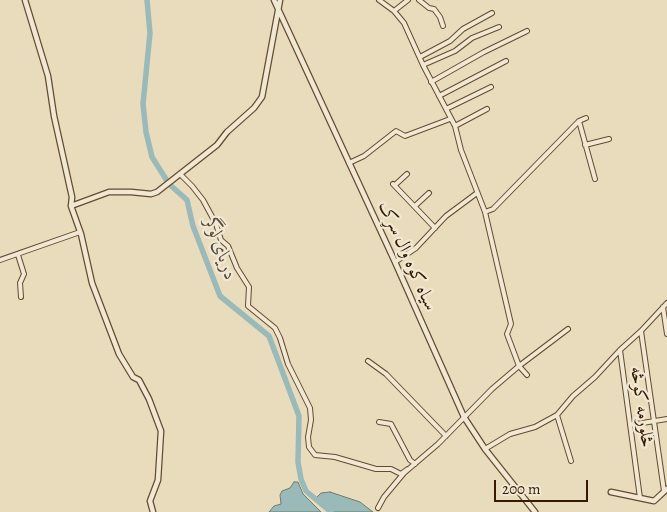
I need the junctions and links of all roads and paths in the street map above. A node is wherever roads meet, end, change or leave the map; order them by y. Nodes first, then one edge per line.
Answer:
1 (25, 0) edge
2 (274, 0) edge
3 (280, 0) edge
4 (379, 0) edge
5 (408, 0) edge
6 (419, 0) edge
7 (278, 10) junction
8 (394, 11) junction
9 (492, 12) dead end
10 (443, 26) dead end
11 (499, 27) dead end
12 (527, 31) dead end
13 (420, 57) junction
14 (506, 62) dead end
15 (423, 65) junction
16 (431, 82) junction
17 (491, 87) dead end
18 (439, 96) junction
19 (446, 109) junction
20 (487, 109) dead end
21 (586, 118) dead end
22 (450, 119) junction
23 (579, 122) junction
24 (455, 126) junction
25 (609, 139) dead end
26 (585, 145) junction
27 (349, 163) junction
28 (407, 174) dead end
29 (178, 176) junction
30 (595, 179) dead end
31 (429, 193) dead end
32 (477, 193) junction
33 (71, 206) junction
34 (415, 206) junction
35 (485, 212) junction
36 (435, 228) junction
37 (80, 232) junction
38 (18, 255) junction
39 (0, 260) edge
40 (395, 262) junction
41 (21, 297) dead end
42 (667, 303) edge
43 (663, 307) junction
44 (568, 329) dead end
45 (641, 331) junction
46 (667, 334) edge
47 (620, 350) junction
48 (368, 361) dead end
49 (519, 366) junction
50 (527, 375) dead end
51 (557, 415) junction
52 (464, 417) junction
53 (667, 419) edge
54 (654, 420) junction
55 (379, 422) dead end
56 (630, 424) junction
57 (446, 436) junction
58 (485, 449) junction
59 (571, 461) dead end
60 (415, 464) junction
61 (408, 469) junction
62 (666, 490) edge
63 (611, 492) dead end
64 (640, 498) junction
65 (378, 508) dead end
66 (153, 512) edge
67 (535, 512) edge

1 - 33 street
2 - 7 street, سیاه کوه وال سړک
3 - 7 street
4 - 8 street
5 - 8 street
6 - 10 street
7 - 27 street, سیاه کوه وال سړک
7 - 29 street
8 - 13 street
9 - 13 street
11 - 15 street
12 - 16 street
13 - 15 street
14 - 18 street
15 - 16 street
16 - 18 street
17 - 19 street
18 - 19 street
19 - 22 street
20 - 24 street
21 - 23 street
22 - 24 street
22 - 27 street
23 - 26 street
23 - 35 street
24 - 32 street
25 - 26 street
26 - 30 street
27 - 40 street, سیاه کوه وال سړک
28 - 34 street
29 - 33 street
29 - 61 street
31 - 34 street
32 - 35 street
32 - 36 street
33 - 37 street
34 - 36 street
35 - 49 street
36 - 40 street
37 - 38 street
37 - 66 street
38 - 39 street
38 - 41 street
40 - 52 street, سیاه کوه وال سړک
42 - 43 street
43 - 45 street
43 - 46 street
44 - 49 street
45 - 47 street
45 - 54 street
47 - 51 street
47 - 56 street, څلورمه کوڅه
48 - 57 street
49 - 50 street
49 - 52 street
51 - 58 street
51 - 59 street
52 - 57 street
52 - 58 street, سیاه کوه وال سړک
53 - 54 street
54 - 56 street
54 - 62 street
55 - 60 street
56 - 64 street, څلورمه کوڅه
57 - 60 street
58 - 67 street, سیاه کوه وال سړک
60 - 61 street
61 - 65 street
62 - 64 street
63 - 64 street

